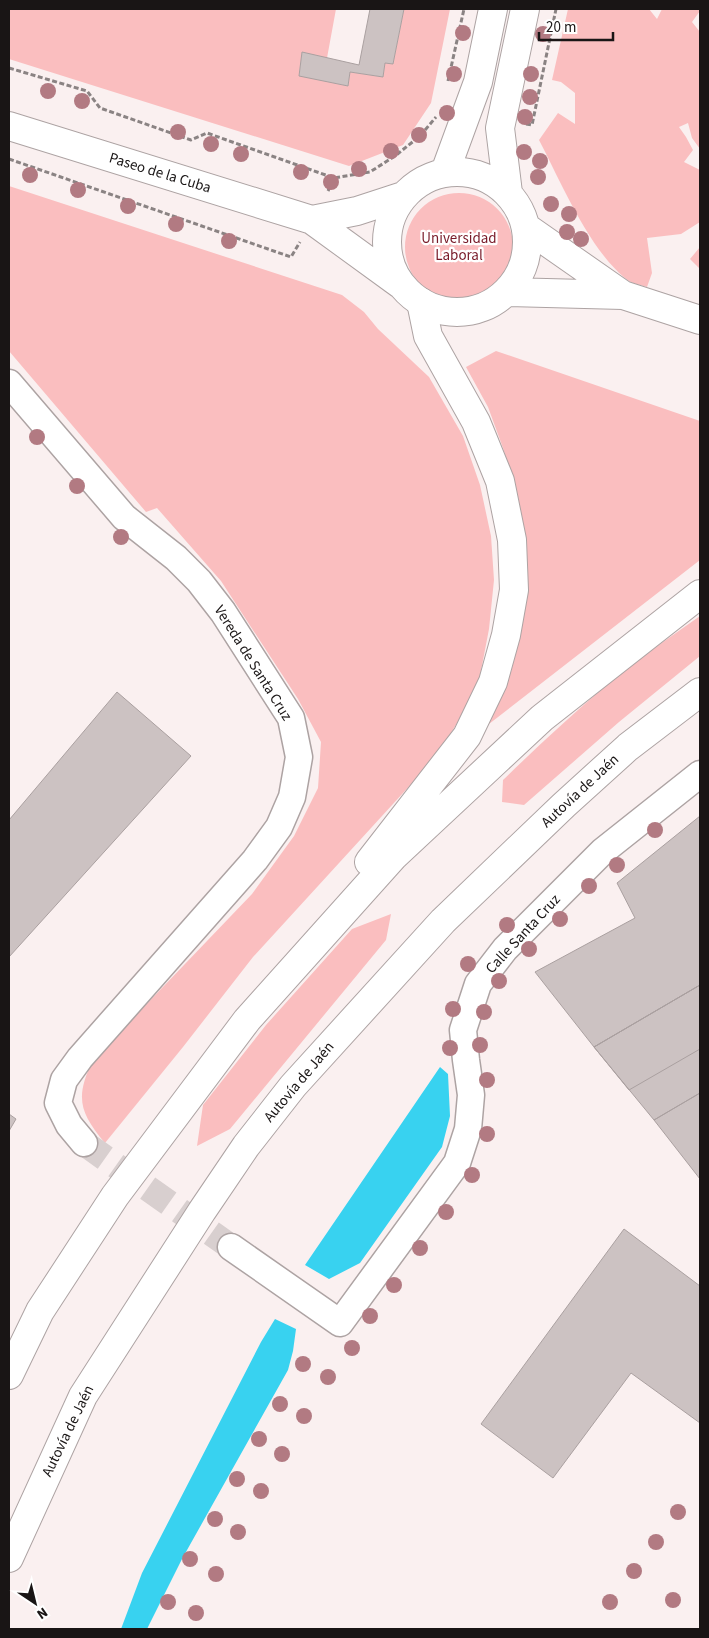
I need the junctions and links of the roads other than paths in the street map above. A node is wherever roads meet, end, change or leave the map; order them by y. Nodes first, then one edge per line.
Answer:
1 (493, 9) edge
2 (525, 9) edge
3 (9, 126) edge
4 (444, 172) junction
5 (508, 193) junction
6 (404, 196) junction
7 (312, 220) junction
8 (527, 228) junction
9 (400, 284) junction
10 (507, 292) junction
11 (623, 295) junction
12 (420, 302) junction
13 (700, 320) edge
14 (9, 383) edge
15 (700, 594) edge
16 (700, 692) edge
17 (700, 774) edge
18 (246, 1020) junction
19 (84, 1143) tunnel mouth
20 (231, 1248) tunnel mouth
21 (9, 1375) edge
22 (9, 1558) edge

1 - 4 main road
2 - 5 main road
3 - 7 main road, Paseo de la Cuba
4 - 5 main road
4 - 6 main road
5 - 8 main road
6 - 7 main road
6 - 9 main road
7 - 9 main road
8 - 10 main road
8 - 11 main road
9 - 12 main road
10 - 11 main road
10 - 12 main road
11 - 13 main road
12 - 18 main road
14 - 19 street, Vereda de Santa Cruz
15 - 18 main road
16 - 22 main road, Autovía de Jaén
17 - 20 street, Calle Santa Cruz
18 - 21 main road

